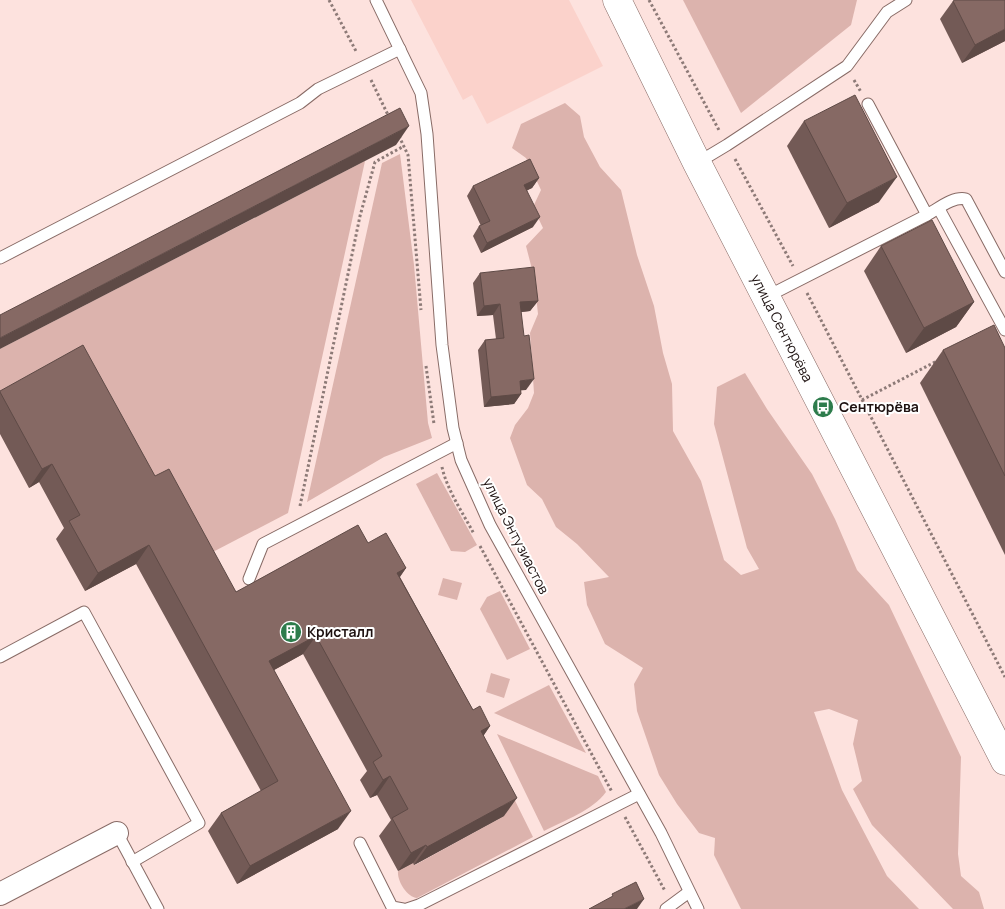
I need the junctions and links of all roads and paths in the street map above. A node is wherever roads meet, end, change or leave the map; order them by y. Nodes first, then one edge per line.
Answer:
1 (376, 0) edge
2 (617, 0) edge
3 (906, 0) edge
4 (400, 49) junction
5 (847, 66) junction
6 (868, 104) joint
7 (404, 146) edge
8 (697, 163) junction
9 (939, 209) junction
10 (926, 215) junction
11 (0, 258) edge
12 (1005, 272) edge
13 (766, 298) junction
14 (1005, 330) edge
15 (942, 359) dead end
16 (862, 400) dead end
17 (457, 443) junction
18 (298, 526) junction
19 (932, 534) dead end
20 (249, 578) dead end
21 (0, 657) edge
22 (1005, 677) edge
23 (1005, 761) edge
24 (639, 794) junction
25 (117, 833) joint
26 (360, 843) dead end
27 (132, 862) junction
28 (689, 892) junction
29 (0, 894) edge
30 (158, 909) edge
31 (403, 909) edge
32 (407, 909) edge
33 (666, 909) edge
34 (698, 909) edge

1 - 4 lane, улица Энтузиастов
2 - 8 main road, улица Сентюрёва
3 - 5 lane
4 - 11 lane
4 - 17 lane, улица Энтузиастов
5 - 6 path
5 - 8 lane
6 - 10 lane
7 - 18 path
8 - 13 main road, улица Сентюрёва
9 - 10 lane
9 - 12 lane
9 - 14 lane
10 - 13 lane
13 - 23 main road, улица Сентюрёва
15 - 16 path
17 - 18 lane
17 - 24 lane, улица Энтузиастов
18 - 20 lane
19 - 22 path
21 - 27 lane
24 - 28 lane, улица Энтузиастов
24 - 32 lane
25 - 27 lane
25 - 29 street
26 - 31 lane
27 - 30 lane
28 - 33 lane
28 - 34 lane, улица Энтузиастов

